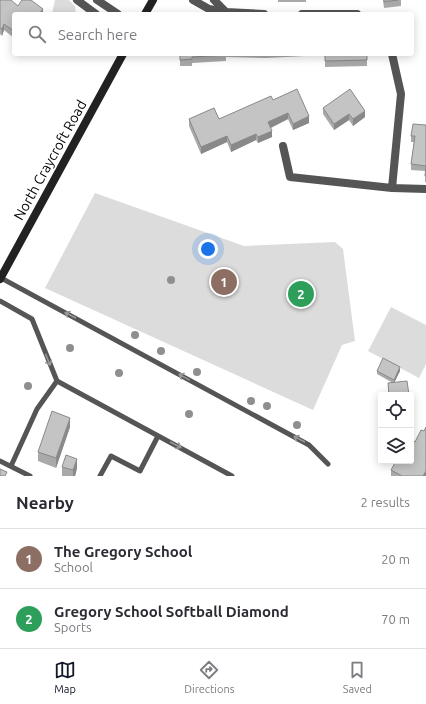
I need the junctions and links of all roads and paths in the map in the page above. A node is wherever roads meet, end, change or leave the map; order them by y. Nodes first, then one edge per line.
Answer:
1 (77, 0) edge
2 (97, 0) edge
3 (152, 0) edge
4 (193, 0) edge
5 (214, 0) edge
6 (93, 12) edge
7 (115, 12) edge
8 (146, 12) edge
9 (226, 12) joint
10 (122, 56) edge
11 (392, 56) edge
12 (283, 146) dead end
13 (392, 188) junction
14 (426, 189) edge
15 (0, 278) edge
16 (0, 301) edge
17 (57, 381) junction
18 (158, 436) junction
19 (0, 461) edge
20 (328, 464) dead end
21 (11, 466) junction
22 (30, 476) edge
23 (100, 476) edge
24 (232, 476) edge

1 - 6 street
2 - 7 street
3 - 8 main road
4 - 9 street
5 - 9 street
10 - 15 main road, North Craycroft Road
11 - 13 street
12 - 13 street
13 - 14 street
20 -> 15 lane
16 -> 17 lane
17 - 18 lane
17 - 21 lane
18 - 23 lane
18 -> 24 lane
19 - 21 lane
21 - 22 lane

